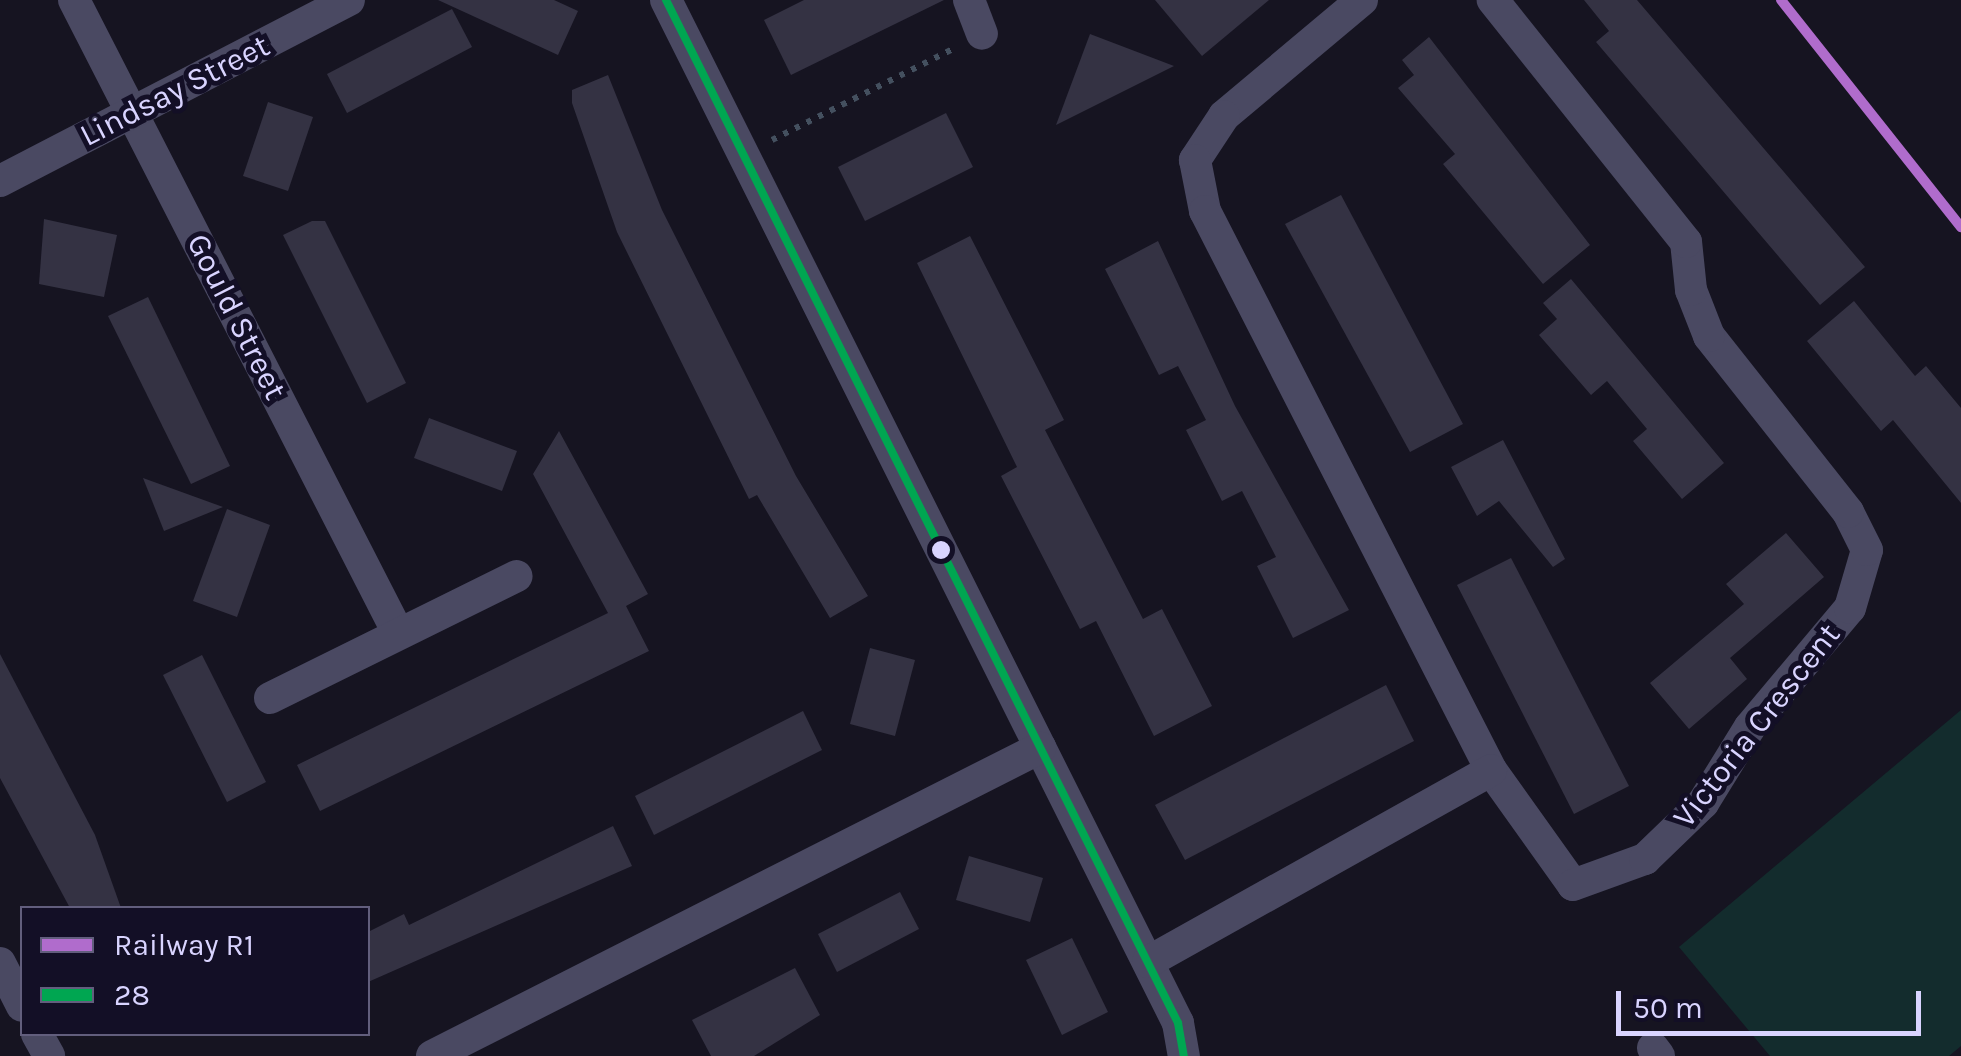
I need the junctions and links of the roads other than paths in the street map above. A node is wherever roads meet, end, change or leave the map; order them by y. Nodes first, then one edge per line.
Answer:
1 (74, 0) edge
2 (350, 0) edge
3 (666, 0) edge
4 (969, 0) edge
5 (1362, 0) edge
6 (1493, 0) edge
7 (982, 34) road end
8 (132, 113) junction
9 (0, 181) edge
10 (518, 576) dead end
11 (398, 634) junction
12 (270, 698) dead end
13 (1040, 748) junction
14 (1492, 770) junction
15 (1148, 962) junction
16 (0, 963) edge
17 (20, 1002) edge
18 (432, 1056) edge
19 (1184, 1056) edge

1 - 8 street, Gould Street
2 - 8 street, Lindsay Street
3 - 13 street
4 - 7 street
5 - 14 street, Victoria Crescent
6 - 14 street, Victoria Crescent
8 - 9 street, Lindsay Street
8 - 11 street, Gould Street
10 - 11 street
11 - 12 street
13 - 15 street
13 - 18 street
14 - 15 street
15 - 19 street
16 - 17 street

